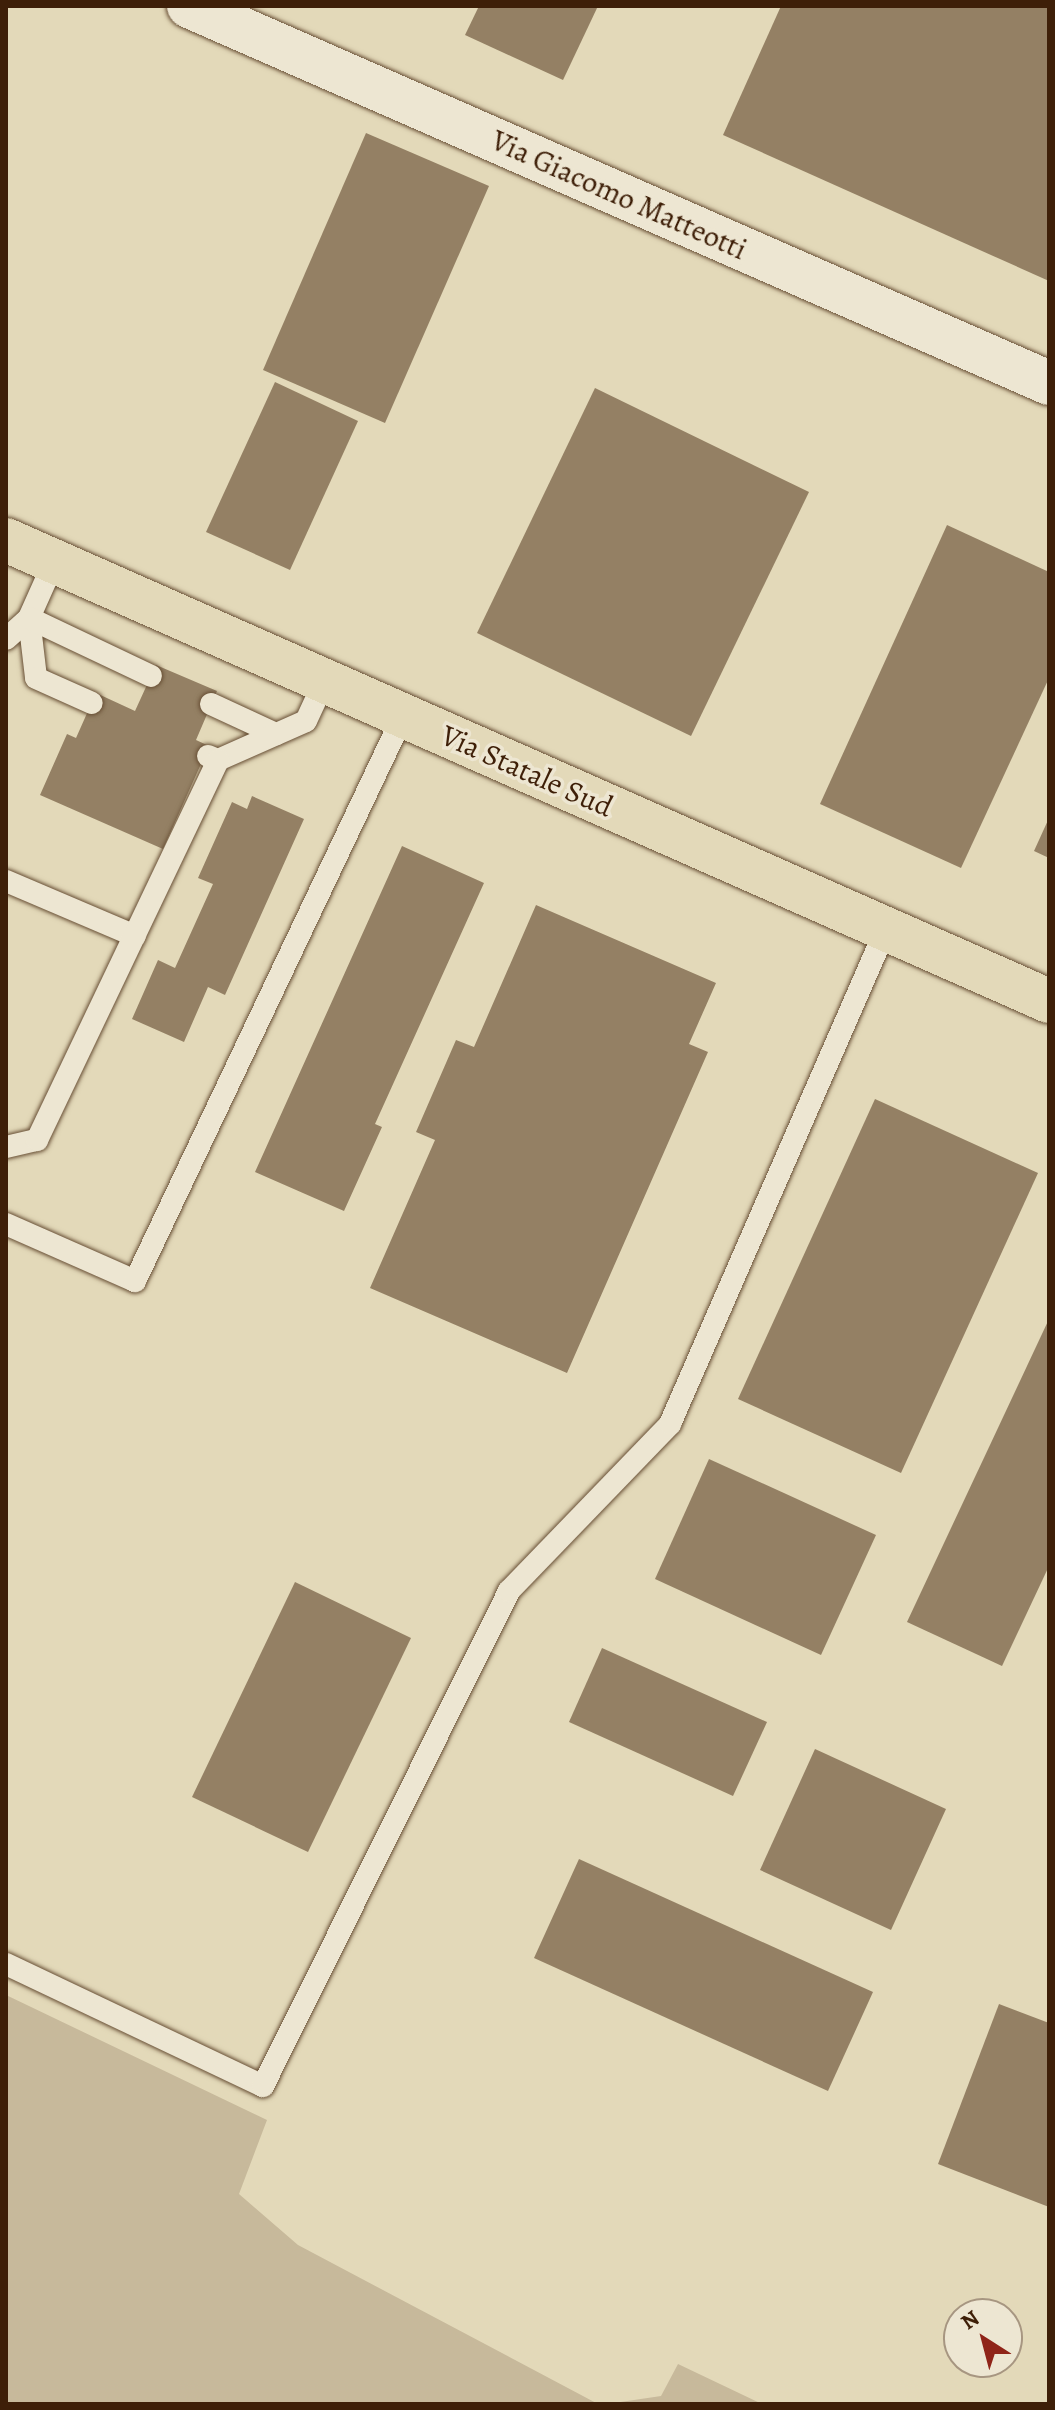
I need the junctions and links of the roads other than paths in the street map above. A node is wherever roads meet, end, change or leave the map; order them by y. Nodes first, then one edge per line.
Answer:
1 (189, 6) edge
2 (1049, 383) edge
3 (6, 540) edge
4 (54, 562) junction
5 (29, 618) junction
6 (6, 639) edge
7 (151, 676) dead end
8 (324, 682) junction
9 (92, 703) dead end
10 (211, 704) dead end
11 (403, 716) junction
12 (276, 734) junction
13 (6, 881) edge
14 (886, 929) junction
15 (135, 936) junction
16 (1049, 1001) edge
17 (6, 1147) edge
18 (6, 1224) edge
19 (6, 1964) edge

1 - 2 street, Via Giacomo Matteotti
3 - 4 main road, Via Statale Sud
4 - 5 lane
4 - 8 main road, Via Statale Sud
5 - 6 lane
5 - 7 lane
5 - 9 lane
8 - 11 main road, Via Statale Sud
8 - 12 lane
10 - 12 lane
11 - 14 main road, Via Statale Sud
11 - 18 lane
12 - 15 lane
13 - 15 lane
14 - 16 main road, Via Statale Sud
14 - 19 lane
15 - 17 lane

